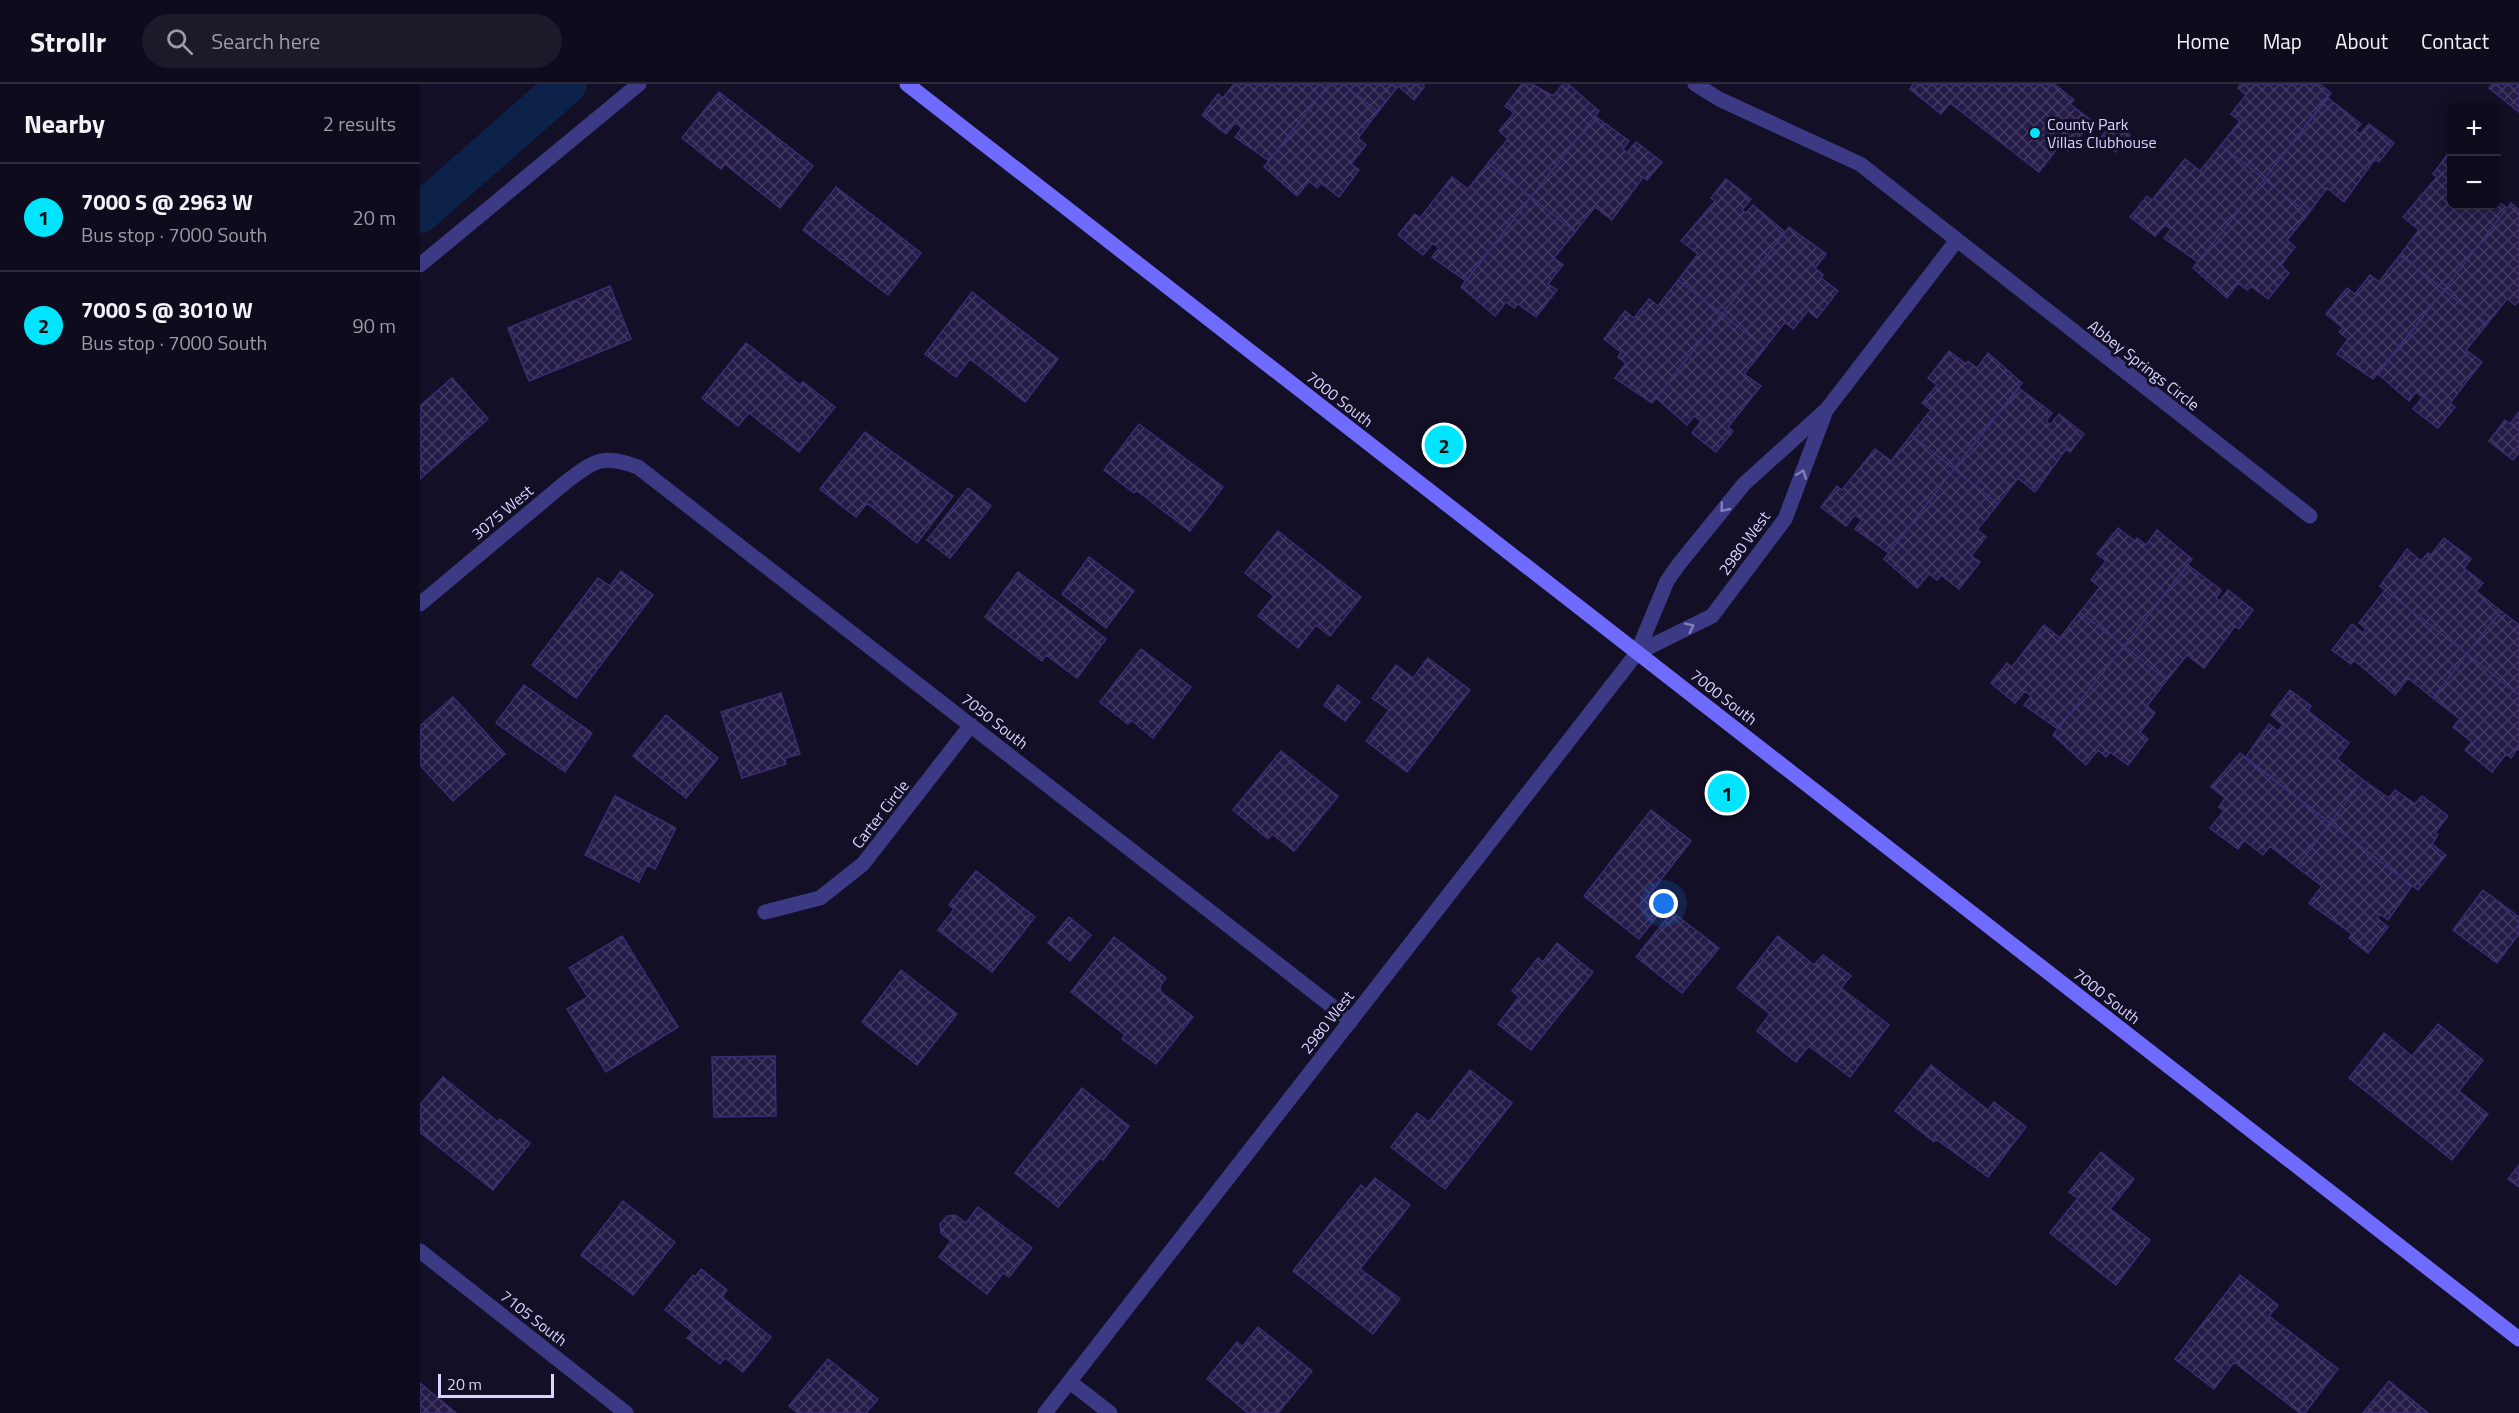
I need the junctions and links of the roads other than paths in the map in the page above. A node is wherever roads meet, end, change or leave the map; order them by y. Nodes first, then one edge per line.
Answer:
1 (639, 84) edge
2 (907, 84) edge
3 (1695, 84) edge
4 (1957, 240) junction
5 (420, 265) edge
6 (1827, 409) junction
7 (613, 458) joint
8 (2310, 516) dead end
9 (420, 604) edge
10 (1637, 652) junction
11 (971, 725) junction
12 (765, 912) dead end
13 (1351, 1021) junction
14 (420, 1251) edge
15 (2519, 1339) edge
16 (1070, 1382) junction
17 (626, 1413) edge
18 (1046, 1413) edge
19 (1110, 1413) edge

1 - 5 street
2 - 10 main road, 7000 South
3 - 4 street, Abbey Springs Circle
4 - 6 street, 2980 West
4 - 8 street, Abbey Springs Circle
6 -> 10 street, 2980 West
10 -> 6 street, 2980 West
7 - 9 street, 3075 West
7 - 11 street, 7050 South
10 - 13 street, 2980 West
10 - 15 main road, 7000 South
11 - 12 street, Carter Circle
11 - 13 street, 7050 South
13 - 16 street, 2980 West
14 - 17 street, 7105 South
16 - 18 street, 2980 West
16 - 19 street

